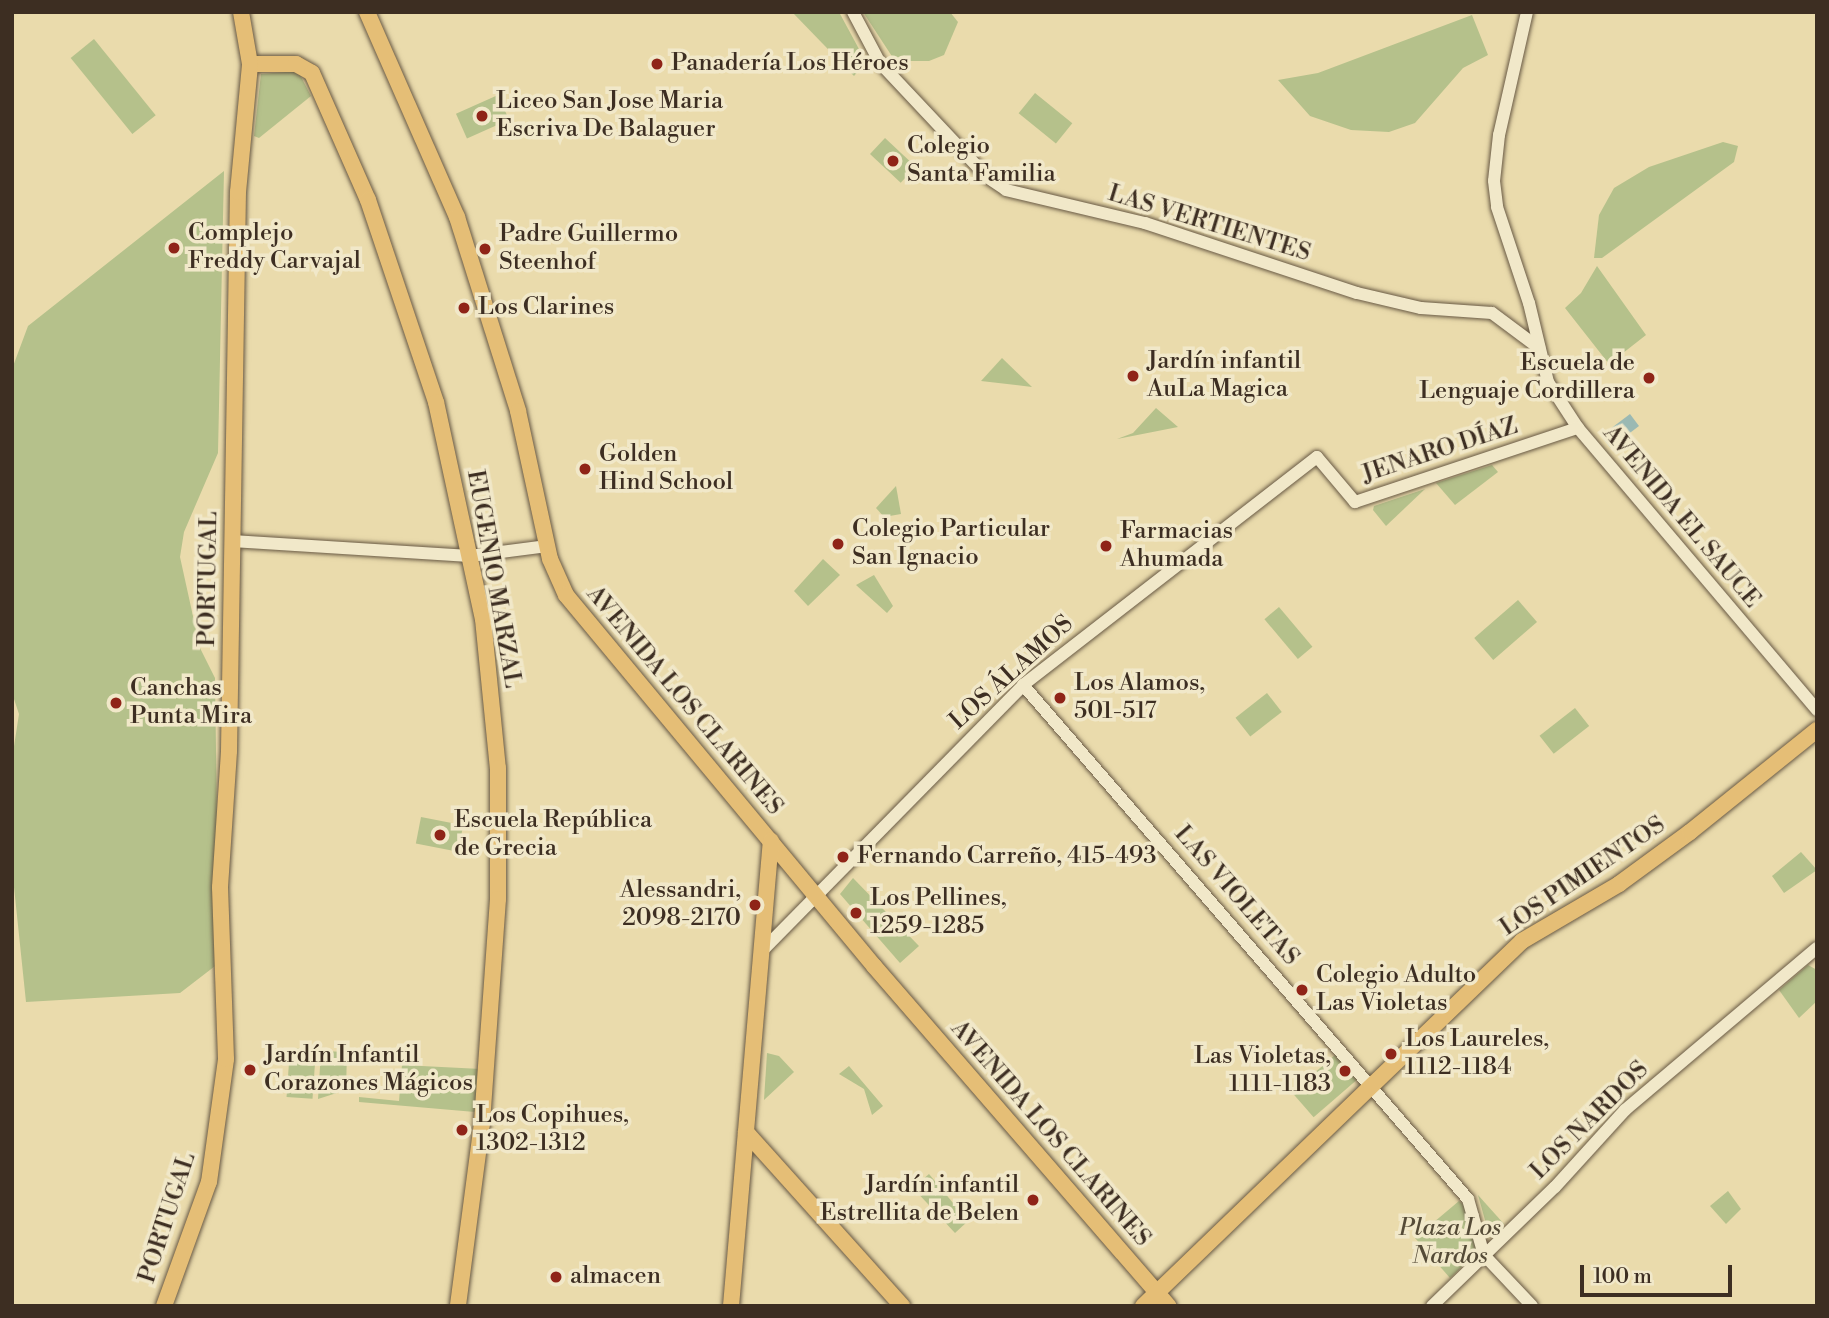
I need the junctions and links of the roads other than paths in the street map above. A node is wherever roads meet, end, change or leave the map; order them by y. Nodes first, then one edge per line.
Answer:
1 (241, 12) edge
2 (853, 12) edge
3 (1527, 12) edge
4 (372, 14) edge
5 (250, 64) junction
6 (1539, 348) junction
7 (1578, 428) junction
8 (1317, 457) joint
9 (232, 541) junction
10 (547, 546) junction
11 (470, 556) junction
12 (1023, 685) junction
13 (1817, 710) edge
14 (1817, 730) edge
15 (771, 841) junction
16 (816, 895) junction
17 (1817, 948) edge
18 (762, 951) junction
19 (1370, 1088) junction
20 (746, 1132) junction
21 (1484, 1255) junction
22 (1158, 1293) junction
23 (164, 1306) edge
24 (458, 1306) edge
25 (731, 1306) edge
26 (902, 1306) edge
27 (1143, 1306) edge
28 (1170, 1306) edge
29 (1432, 1306) edge
30 (1532, 1306) edge

1 - 5 main road, PORTUGAL
2 - 6 street, LAS VERTIENTES
3 - 6 street, AVENIDA EL SAUCE
4 - 10 main road, AVENIDA LOS CLARINES
5 - 9 main road, PORTUGAL
5 - 11 main road, EUGENIO MARZAL
6 - 7 street, AVENIDA EL SAUCE
7 - 8 street, JENARO DÍAZ
7 - 13 street, AVENIDA EL SAUCE
8 - 12 street, LOS ÁLAMOS
9 - 11 street
9 - 23 main road, PORTUGAL
10 - 11 street
10 - 15 main road, AVENIDA LOS CLARINES
11 - 24 main road, EUGENIO MARZAL
12 - 16 street, LOS ÁLAMOS
12 - 19 street, LAS VIOLETAS
14 - 19 main road, LOS PIMIENTOS
15 - 16 main road, AVENIDA LOS CLARINES
15 - 18 main road
16 - 18 street, LOS ÁLAMOS
16 - 22 main road, AVENIDA LOS CLARINES
17 - 21 street, LOS NARDOS
18 - 20 main road
19 - 21 street, LAS VIOLETAS
19 - 22 main road, LOS PIMIENTOS
20 - 25 main road
20 - 26 main road
21 - 29 street, LOS NARDOS
21 - 30 street, LAS VIOLETAS
22 - 27 main road, LOS PIMIENTOS
22 - 28 main road, AVENIDA LOS CLARINES

